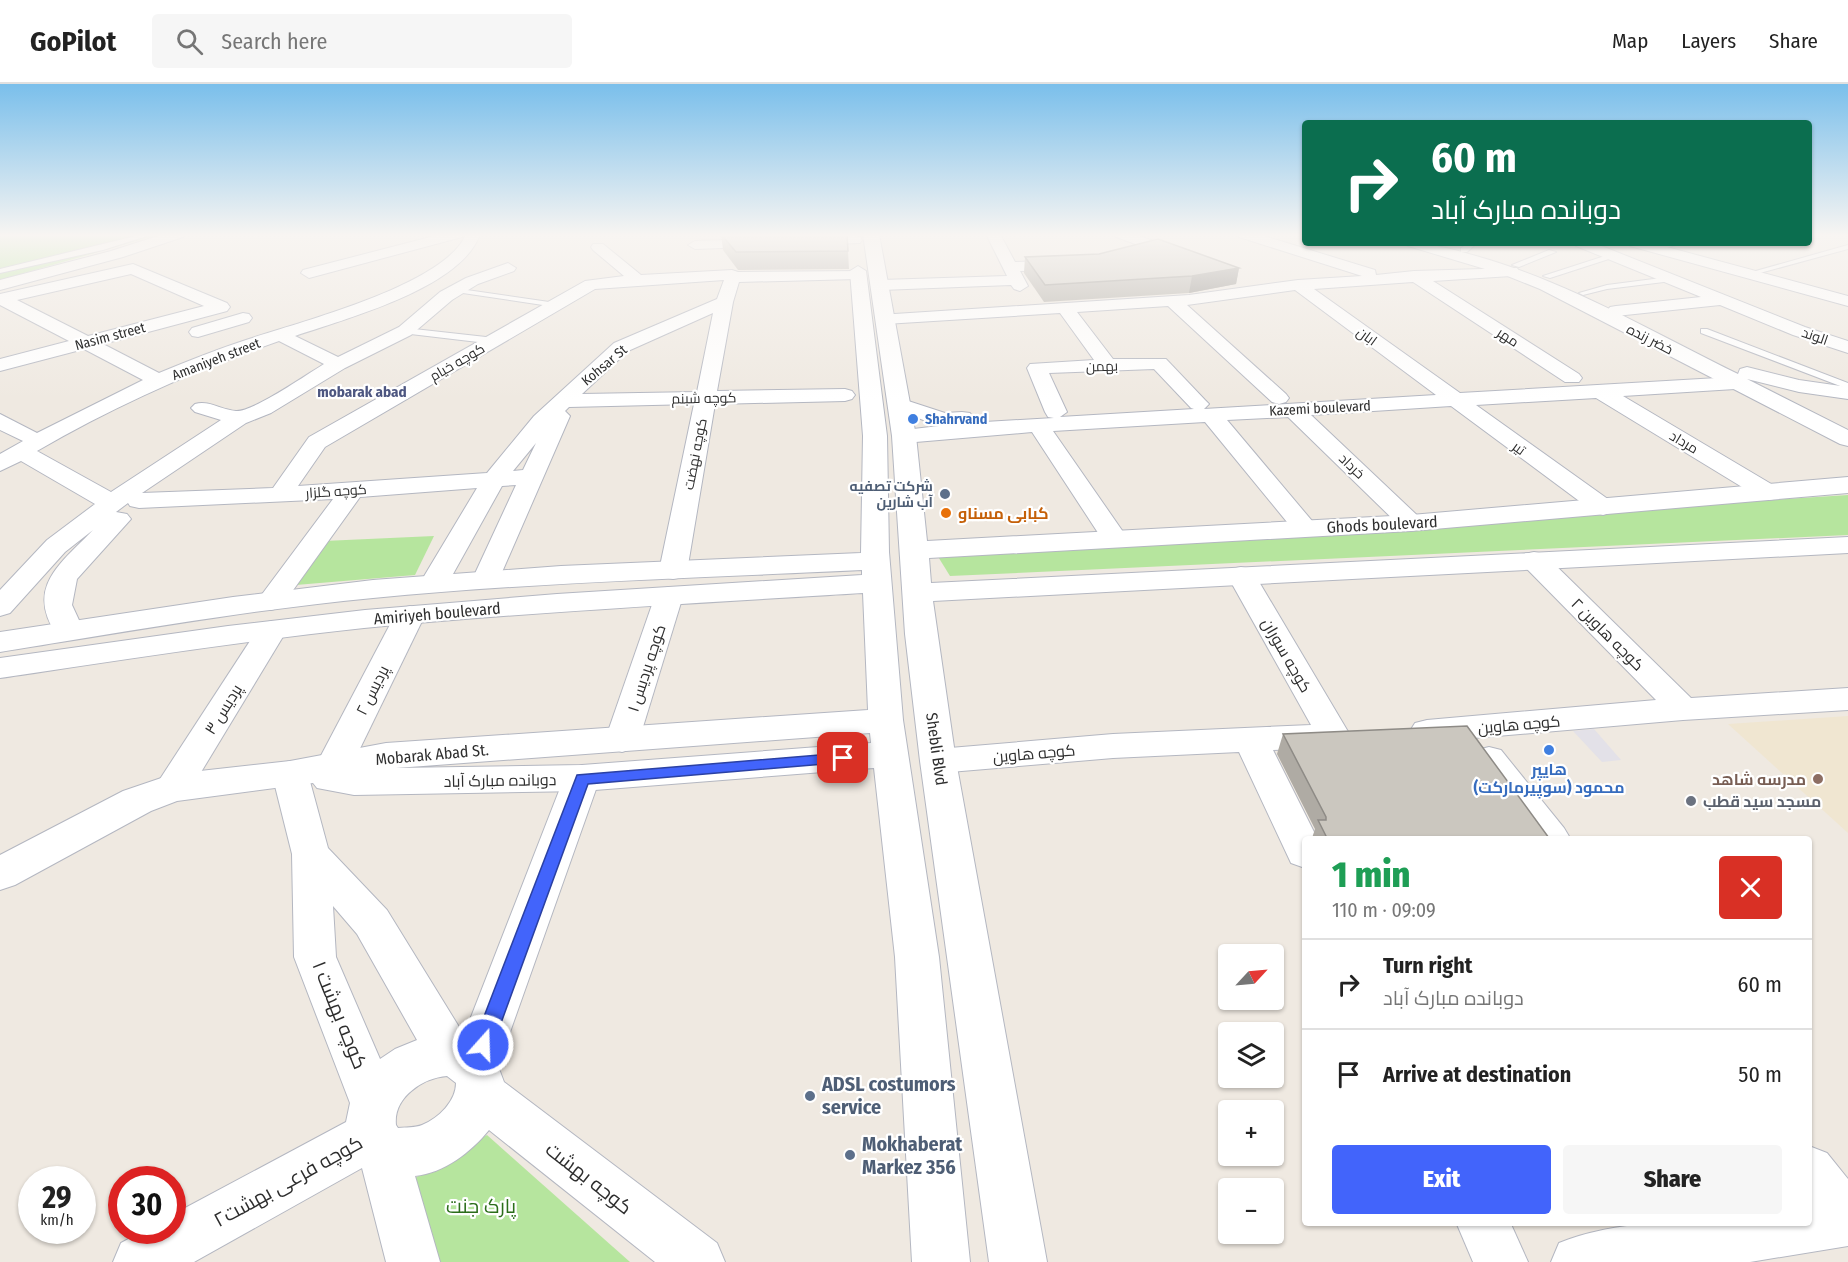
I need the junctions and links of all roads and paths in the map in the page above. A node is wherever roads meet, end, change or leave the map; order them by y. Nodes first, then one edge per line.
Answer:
1 (16, 289) edge
2 (28, 289) edge
3 (179, 289) edge
4 (359, 289) dead end
5 (406, 289) edge
6 (583, 289) edge
7 (729, 289) edge
8 (867, 289) edge
9 (873, 289) edge
10 (958, 289) edge
11 (1022, 289) edge
12 (1263, 289) edge
13 (1303, 289) edge
14 (1434, 289) edge
15 (1554, 289) edge
16 (1574, 289) edge
17 (1598, 289) edge
18 (1694, 289) edge
19 (1804, 289) edge
20 (456, 290) joint
21 (1583, 293) junction
22 (1, 294) edge
23 (389, 298) junction
24 (1172, 301) junction
25 (1724, 301) junction
26 (1848, 301) edge
27 (724, 302) junction
28 (317, 305) dead end
29 (556, 305) junction
30 (1065, 308) junction
31 (1033, 310) junction
32 (1616, 311) junction
33 (343, 313) junction
34 (243, 318) dead end
35 (405, 331) junction
36 (1704, 331) dead end
37 (178, 338) dead end
38 (287, 339) dead end
39 (495, 340) junction
40 (86, 343) junction
41 (1848, 347) edge
42 (135, 350) dead end
43 (113, 357) junction
44 (338, 364) junction
45 (0, 365) edge
46 (1108, 366) junction
47 (1712, 371) junction
48 (1572, 378) junction
49 (152, 380) junction
50 (1735, 382) junction
51 (1848, 386) edge
52 (1600, 391) junction
53 (179, 393) dead end
54 (1445, 393) junction
55 (1848, 393) edge
56 (845, 395) dead end
57 (705, 398) junction
58 (563, 401) junction
59 (1286, 404) junction
60 (202, 408) dead end
61 (264, 409) junction
62 (1204, 409) junction
63 (238, 418) junction
64 (1047, 419) junction
65 (902, 420) junction
66 (0, 421) edge
67 (1848, 439) edge
68 (24, 443) junction
69 (0, 464) edge
70 (532, 477) junction
71 (493, 481) junction
72 (1848, 485) edge
73 (352, 490) junction
74 (1769, 493) junction
75 (279, 495) junction
76 (139, 501) junction
77 (112, 503) junction
78 (1603, 507) junction
79 (1411, 523) junction
80 (1305, 528) junction
81 (1115, 539) junction
82 (1848, 545) edge
83 (914, 550) junction
84 (1534, 560) junction
85 (876, 572) junction
86 (1241, 575) junction
87 (486, 580) junction
88 (434, 583) junction
89 (671, 584) junction
90 (917, 593) junction
91 (0, 607) edge
92 (189, 613) junction
93 (410, 615) junction
94 (272, 616) junction
95 (69, 631) junction
96 (0, 642) edge
97 (175, 642) junction
98 (0, 668) edge
99 (1848, 699) edge
100 (1683, 709) junction
101 (1466, 729) junction
102 (1399, 732) edge
103 (1366, 734) edge
104 (1332, 735) junction
105 (888, 737) junction
106 (1250, 739) junction
107 (622, 740) junction
108 (938, 761) junction
109 (334, 765) junction
110 (290, 774) junction
111 (582, 778) junction
112 (173, 788) junction
113 (1549, 836) edge
114 (1302, 847) edge
115 (311, 854) junction
116 (0, 874) edge
117 (469, 1071) junction
118 (376, 1128) junction
119 (1812, 1175) edge
120 (1848, 1220) edge
121 (1484, 1226) edge
122 (1809, 1226) edge
123 (1812, 1226) edge
124 (141, 1262) edge
125 (413, 1262) edge
126 (698, 1262) edge
127 (941, 1262) edge
128 (1018, 1262) edge
129 (1501, 1262) edge
130 (1578, 1262) edge

1 - 22 street
2 - 22 street, Nasim street
3 - 40 street, Nasim street
4 - 23 street
5 - 23 street, Amaniyeh street
6 - 29 street, کوچه خیام
7 - 27 street
8 - 85 street
9 - 65 street, Shebli Blvd
10 - 31 street
11 - 31 street
12 - 24 street
13 - 54 street, ابان
14 - 48 street, مهر
15 - 47 street, خضر زنده
16 - 21 street, خضر زنده
17 - 21 lane
18 - 25 street, الوند
19 - 26 street
20 - 29 lane
20 - 35 street
21 - 32 street, خضر زنده
22 - 40 street
23 - 33 street, Amaniyeh street
24 - 30 street
24 - 59 street, خرداد
25 - 32 street
25 - 41 street, الوند
27 - 57 street, کوچه نهضت
27 - 58 street, Kohsar St
28 - 33 street
29 - 39 street, کوچه خیام
30 - 31 street
30 - 46 street
32 - 55 street, خضر زنده
33 - 49 street, Amaniyeh street
34 - 37 street
35 - 39 lane
35 - 44 street
36 - 51 lane
38 - 44 street
39 - 75 street, کوچه خیام
40 - 43 street
40 - 45 street, Nasim street
42 - 43 street
43 - 49 street
44 - 61 street
46 - 62 street, بهمن
46 - 64 street, بهمن
47 - 48 street, Kazemi boulevard
47 - 50 street, خضر زنده
48 - 54 street, Kazemi boulevard
49 - 53 street
49 - 68 street, Amaniyeh street
50 - 52 street, Kazemi boulevard
50 - 67 street, خضر زنده
52 - 54 street, Kazemi boulevard
52 - 74 street, مرداد
54 - 59 street, Kazemi boulevard
54 - 78 street, تیر
56 - 57 street, کوچه شبنم
57 - 58 street, کوچه شبنم
57 - 89 street, کوچه نهضت
58 - 70 street, Kohsar St
58 - 71 street, Kohsar St
59 - 62 street, Kazemi boulevard
59 - 79 street, خرداد
60 - 63 street
61 - 63 street
61 - 76 street
62 - 64 street, Kazemi boulevard
62 - 80 street, بهمن
63 - 77 street
64 - 65 street, Kazemi boulevard
64 - 65 street, Kazemi boulevard
64 - 81 street
65 - 83 street, Shebli Blvd
66 - 68 street
68 - 69 street, Amaniyeh street
68 - 77 street
70 - 71 street, کوچه گلزار
70 - 87 street, Kohsar St
71 - 73 street, کوچه گلزار
71 - 88 street, Kohsar St
72 - 74 street, Ghods boulevard
73 - 75 street, کوچه گلزار
73 - 94 street, پردیس ۳
74 - 78 street, Ghods boulevard
75 - 76 street, کوچه گلزار
76 - 95 street
77 - 91 street
78 - 79 street, Ghods boulevard
79 - 80 street, Ghods boulevard
80 - 81 street, Ghods boulevard
81 - 83 street, Ghods boulevard
82 - 84 street
83 - 90 street, Shebli Blvd
84 - 86 street
84 - 100 street, کوچه هاوین ۲
85 - 89 street, Amiriyeh boulevard
85 - 105 street
86 - 90 street
86 - 104 street, کوچه سوران
87 - 88 street, Amiriyeh boulevard
87 - 89 street, Amiriyeh boulevard
88 - 94 street, Amiriyeh boulevard
89 - 93 street, Amiriyeh boulevard
89 - 107 street, کوچه پردیس ۱
90 - 108 street, Shebli Blvd
92 - 94 street, Amiriyeh boulevard
92 - 95 street, Amiriyeh boulevard
92 - 97 street
93 - 94 street, Amiriyeh boulevard
93 - 109 street, پردیس ۲
94 - 97 street, Amiriyeh boulevard
94 - 112 street, پردیس ۳
95 - 96 street, Amiriyeh boulevard
97 - 98 street, Amiriyeh boulevard
99 - 100 street, کوچه هاوین
100 - 101 street, کوچه هاوین
101 - 102 street, کوچه هاوین
101 - 113 street
103 - 104 street, کوچه هاوین
104 - 106 street, کوچه هاوین
105 - 107 street, Mobarak Abad St.
105 - 111 street, دوبانده مبارک آباد
105 - 127 street
106 - 108 street, کوچه هاوین
106 - 114 street
107 - 109 street, Mobarak Abad St.
108 - 128 street, Shebli Blvd
109 - 110 street, Mobarak Abad St.
110 - 111 street, دوبانده مبارک آباد
110 - 112 street, Mobarak Abad St.
110 - 115 street
111 - 117 street
112 - 116 street, Mobarak Abad St.
115 - 117 street
115 - 118 street, کوچه بهشت ۱
117 - 118 street
117 - 118 street
117 - 126 street, کوچه بهشت
118 - 124 street, کوچه فرعی بهشت۲
118 - 125 street, کوچه بهشت ۱
119 - 120 street
120 - 123 street
121 - 129 street
122 - 130 street

